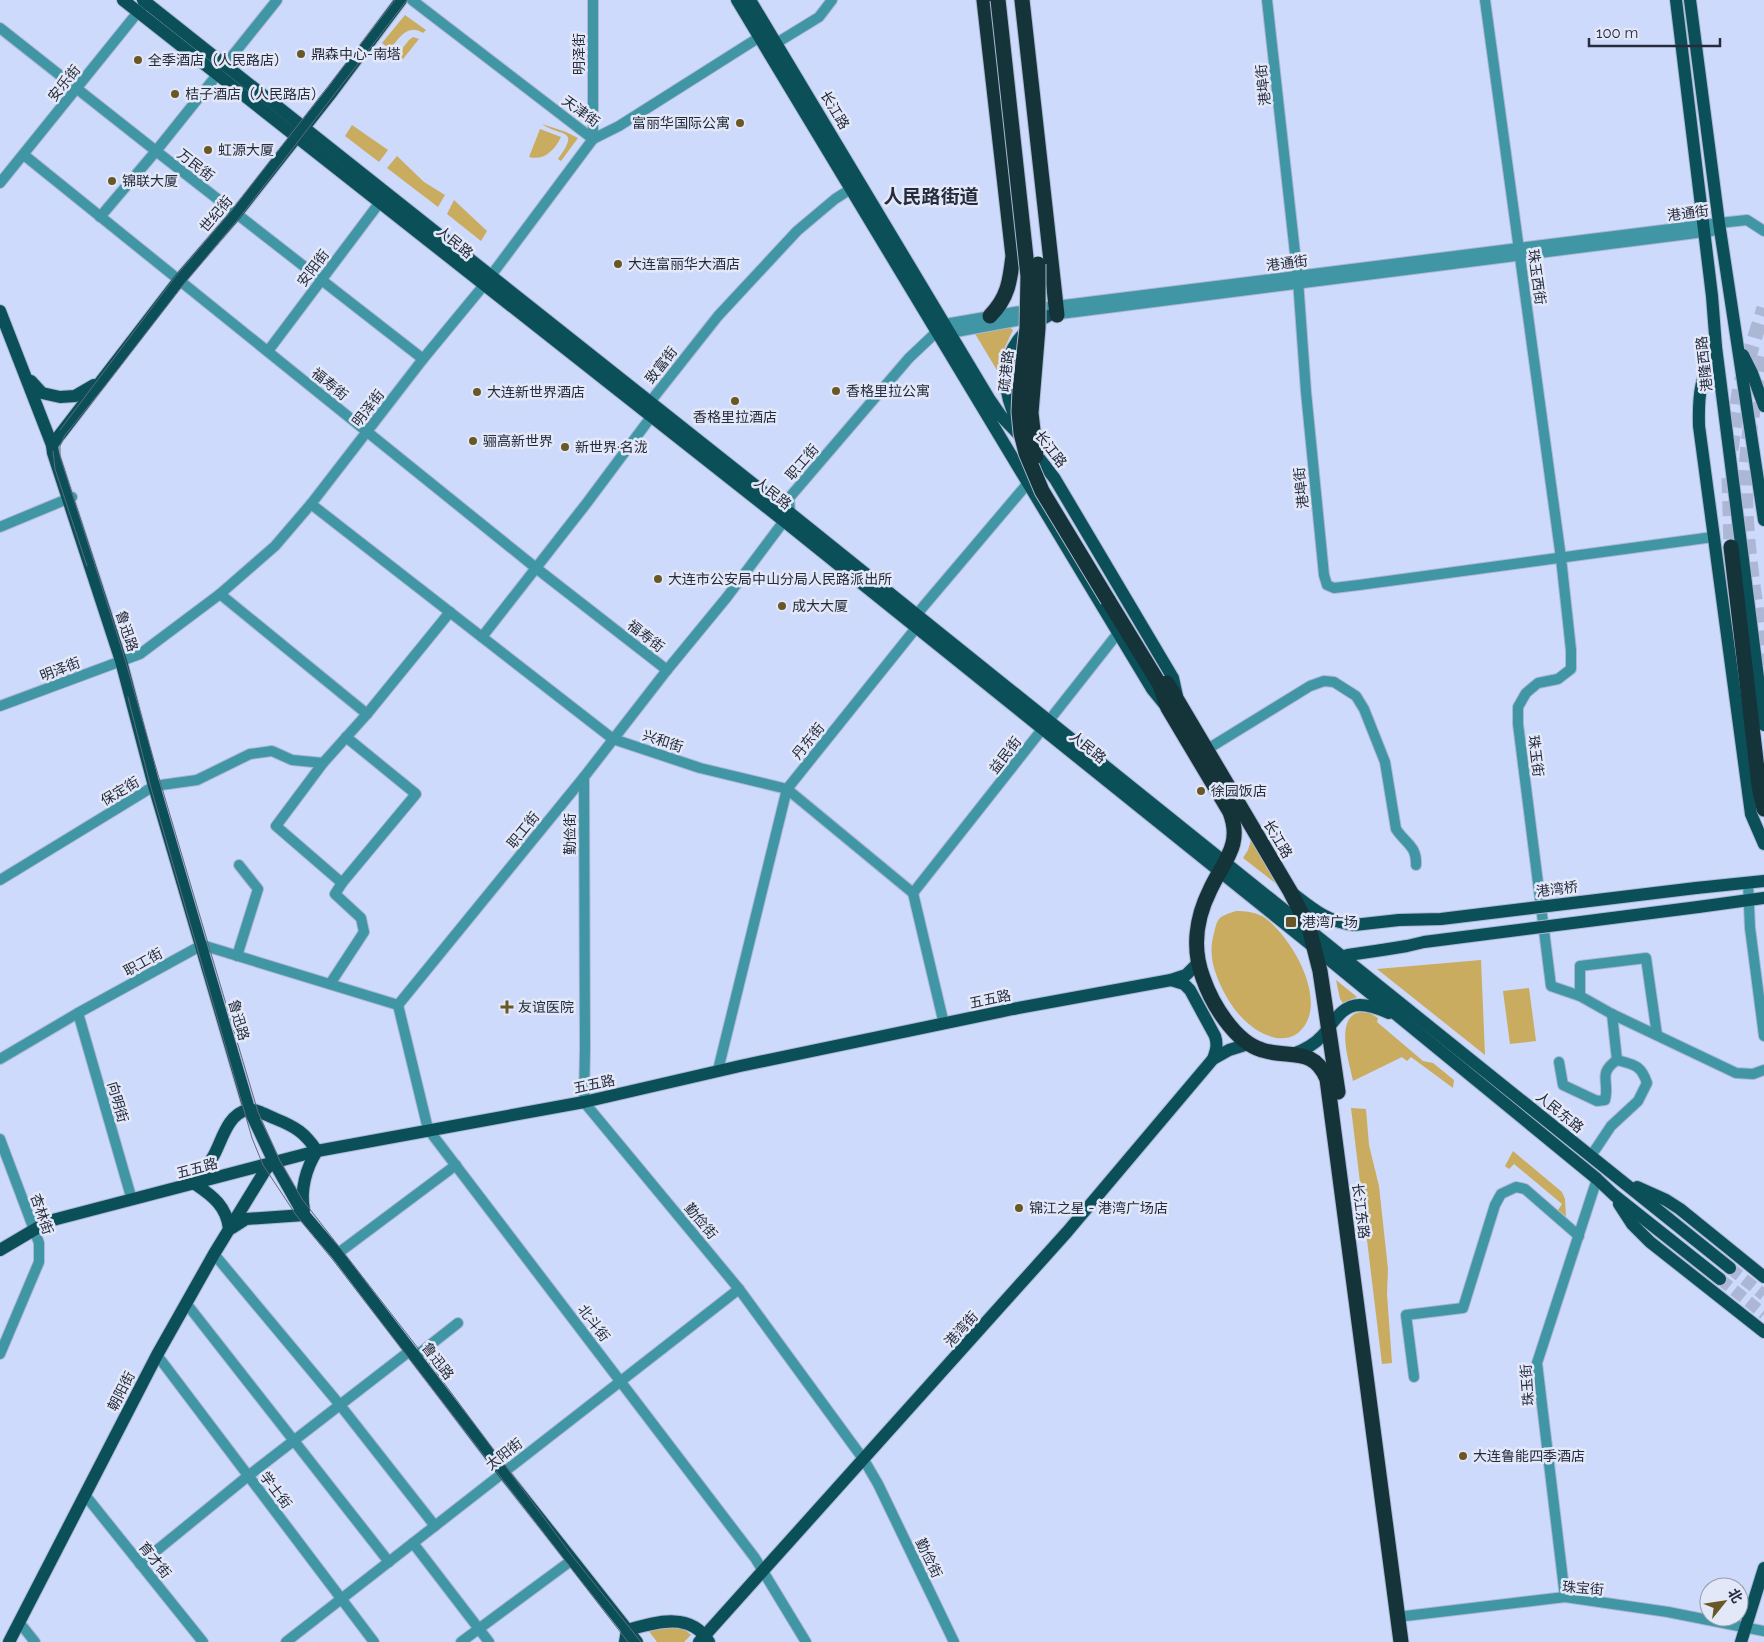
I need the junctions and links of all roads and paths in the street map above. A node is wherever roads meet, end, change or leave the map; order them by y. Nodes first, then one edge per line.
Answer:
1 (123, 0) edge
2 (277, 0) edge
3 (401, 0) edge
4 (412, 0) edge
5 (593, 0) edge
6 (737, 0) edge
7 (750, 0) edge
8 (832, 0) edge
9 (984, 0) edge
10 (998, 0) edge
11 (1008, 0) edge
12 (1022, 0) edge
13 (1267, 0) edge
14 (1485, 0) edge
15 (1676, 0) edge
16 (1690, 0) edge
17 (143, 4) edge
18 (0, 28) edge
19 (764, 34) junction
20 (771, 46) junction
21 (220, 69) junction
22 (77, 89) junction
23 (300, 132) junction
24 (593, 140) junction
25 (156, 151) junction
26 (24, 155) junction
27 (0, 183) edge
28 (855, 186) junction
29 (380, 202) junction
30 (236, 214) junction
31 (100, 217) junction
32 (1719, 223) junction
33 (1704, 229) junction
34 (1764, 231) edge
35 (1520, 252) junction
36 (179, 280) junction
37 (321, 280) junction
38 (487, 280) junction
39 (1298, 280) junction
40 (0, 311) edge
41 (1053, 312) junction
42 (990, 316) junction
43 (944, 329) junction
44 (1738, 346) junction
45 (1716, 347) junction
46 (268, 351) junction
47 (423, 359) junction
48 (25, 374) junction
49 (99, 383) junction
50 (650, 402) junction
51 (1764, 406) edge
52 (651, 418) junction
53 (367, 432) junction
54 (52, 445) junction
55 (1029, 445) junction
56 (1028, 483) junction
57 (70, 498) junction
58 (311, 504) junction
59 (787, 517) junction
60 (1764, 520) edge
61 (0, 527) edge
62 (1713, 537) junction
63 (1731, 546) tunnel mouth
64 (1561, 558) junction
65 (536, 568) junction
66 (220, 594) junction
67 (1111, 598) junction
68 (450, 612) junction
69 (917, 614) junction
70 (916, 628) junction
71 (1118, 633) junction
72 (482, 637) junction
73 (121, 661) junction
74 (667, 670) junction
75 (0, 706) edge
76 (1173, 706) junction
77 (367, 714) junction
78 (1764, 725) edge
79 (1046, 726) junction
80 (346, 737) junction
81 (613, 739) junction
82 (1206, 750) junction
83 (323, 762) junction
84 (584, 777) junction
85 (154, 786) junction
86 (787, 789) junction
87 (1764, 809) edge
88 (1764, 844) edge
89 (1206, 853) junction
90 (239, 865) dead end
91 (1416, 865) dead end
92 (1223, 866) junction
93 (0, 880) edge
94 (1764, 881) edge
95 (1748, 882) junction
96 (342, 883) junction
97 (1210, 890) junction
98 (1290, 891) junction
99 (913, 893) junction
100 (1764, 898) edge
101 (1750, 900) junction
102 (1309, 928) junction
103 (202, 945) junction
104 (1315, 948) junction
105 (1382, 950) junction
106 (237, 956) junction
107 (1337, 959) junction
108 (1198, 963) junction
109 (1171, 980) junction
110 (1371, 980) junction
111 (330, 984) junction
112 (1322, 986) junction
113 (1580, 996) junction
114 (398, 1005) junction
115 (78, 1013) junction
116 (1612, 1014) junction
117 (1399, 1016) junction
118 (944, 1024) junction
119 (1329, 1026) junction
120 (1657, 1035) junction
121 (1764, 1036) edge
122 (1248, 1044) junction
123 (1293, 1054) junction
124 (0, 1059) edge
125 (1213, 1059) junction
126 (1617, 1060) junction
127 (1559, 1062) dead end
128 (718, 1070) junction
129 (1764, 1070) edge
130 (584, 1102) junction
131 (249, 1109) junction
132 (428, 1129) junction
133 (0, 1139) edge
134 (1595, 1150) dead end
135 (317, 1151) junction
136 (274, 1162) junction
137 (456, 1166) junction
138 (1597, 1179) junction
139 (195, 1184) junction
140 (1627, 1184) junction
141 (1614, 1195) junction
142 (132, 1200) junction
143 (304, 1215) junction
144 (229, 1229) junction
145 (34, 1230) junction
146 (1579, 1236) junction
147 (0, 1250) edge
148 (214, 1254) junction
149 (337, 1254) junction
150 (1730, 1268) tunnel mouth
151 (1764, 1277) edge
152 (1720, 1279) tunnel mouth
153 (739, 1289) junction
154 (186, 1303) junction
155 (458, 1323) dead end
156 (1764, 1332) edge
157 (413, 1353) junction
158 (0, 1354) edge
159 (156, 1355) junction
160 (1414, 1377) dead end
161 (621, 1381) junction
162 (340, 1405) junction
163 (294, 1441) junction
164 (864, 1460) junction
165 (503, 1472) junction
166 (248, 1476) junction
167 (85, 1495) junction
168 (435, 1526) junction
169 (413, 1544) junction
170 (572, 1560) junction
171 (389, 1562) junction
172 (140, 1564) junction
173 (1764, 1568) edge
174 (763, 1572) junction
175 (1565, 1597) junction
176 (342, 1599) junction
177 (1402, 1616) junction
178 (1749, 1617) edge
179 (1699, 1618) edge
180 (19, 1622) junction
181 (1746, 1627) joint
182 (479, 1628) junction
183 (1764, 1631) edge
184 (626, 1636) edge
185 (704, 1640) edge
186 (9, 1642) edge
187 (35, 1642) edge
188 (203, 1642) edge
189 (286, 1642) edge
190 (374, 1642) edge
191 (461, 1642) edge
192 (489, 1642) edge
193 (637, 1642) edge
194 (806, 1642) edge
195 (954, 1642) edge
196 (1401, 1642) edge
197 (1409, 1642) edge
198 (1741, 1642) edge

1 - 17 main road, 人民路
2 - 21 street
3 - 23 main road, 世纪街
4 - 24 street, 天津街
5 - 24 street, 明泽街
6 - 19 main road, 长江路
7 - 19 main road, 长江路
8 - 20 street
9 - 42 highway
10 - 67 highway, 疏港路, bridge
11 - 67 highway, 疏港路, bridge
12 - 41 highway
13 - 39 street, 港埠街
14 - 35 street, 珠玉西街
15 - 33 main road, 港隆西路
16 - 32 main road
17 - 21 main road, 人民路
17 - 22 street, 安乐街
18 - 22 street, 万民街
19 - 20 main road, 长江路
19 - 24 street, 天津街
20 - 28 main road, 长江路
21 - 23 main road, 人民路
21 - 25 street
22 - 25 street, 万民街
22 - 26 street, 安乐街
23 - 29 main road, 人民路
23 - 30 main road, 世纪街
23 - 38 main road, 人民路
24 - 38 street, 明泽街
25 - 30 street, 万民街
25 - 31 street
26 - 27 street, 安乐街
26 - 31 street, 福寿街
28 - 43 main road, 长江路
28 - 50 street, 致富街
29 - 37 street, 安阳街
29 - 38 main road, 人民路
30 - 36 main road, 世纪街
30 - 37 street, 万民街
31 - 36 street, 福寿街
32 - 33 street, 港通街
32 - 34 street, 港通街
32 - 44 main road
33 - 35 street, 港通街
33 - 45 main road, 港隆西路
35 - 39 street, 港通街
35 - 64 street, 珠玉西街
36 - 46 street, 福寿街
36 - 49 main road, 世纪街
37 - 46 street, 安阳街
37 - 47 street, 万民街
38 - 47 street, 明泽街
38 - 50 main road, 人民路
38 - 52 main road, 人民路
39 - 41 street, 港通街
39 - 64 street, 港埠街
40 - 48 main road, 鲁迅路
41 - 42 street, 港通街
41 - 43 street, 港通街
41 - 55 main road
42 - 43 street, 港通街
43 - 55 main road, 长江路
43 - 56 main road
43 - 59 street, 职工街
44 - 51 main road
44 - 60 main road
45 - 62 main road
45 - 78 main road, 港隆西路
46 - 53 street, 福寿街
47 - 53 street, 明泽街
48 - 49 main road
48 - 54 main road, 鲁迅路
49 - 54 main road, 世纪街
50 - 52 street, 致富街
50 - 59 main road, 人民路
52 - 59 main road, 人民路
52 - 65 street
53 - 58 street, 明泽街
53 - 65 street, 福寿街
54 - 57 main road, 鲁迅路
55 - 76 main road, 长江路
56 - 69 street
56 - 71 main road
57 - 61 street
57 - 73 main road, 鲁迅路
58 - 66 street, 明泽街
58 - 68 street, 兴和街
59 - 69 main road, 人民路
59 - 70 main road, 人民路
59 - 74 street, 职工街
62 - 64 street, 港埠街
62 - 88 main road
63 - 87 highway
64 - 113 street, 珠玉街
65 - 72 street
65 - 74 street, 福寿街
66 - 73 street, 明泽街
66 - 77 street
67 - 76 highway, 疏港路
68 - 72 street, 兴和街
68 - 77 street
69 - 70 street
69 - 79 main road, 人民路
70 - 79 main road, 人民路
70 - 86 street, 丹东街
71 - 76 main road
71 - 79 street, 益民街
72 - 81 street, 兴和街
73 - 75 street, 明泽街
73 - 85 main road, 鲁迅路
74 - 81 street, 职工街
76 - 82 highway, 长江路
76 - 92 highway, 长江路
77 - 80 street
79 - 89 main road, 人民路
79 - 99 street, 益民街
80 - 83 street
80 - 96 street
81 - 84 street, 职工街
81 - 86 street, 兴和街
82 - 91 street
82 - 98 highway, 长江路
83 - 85 street, 保定街
83 - 96 street
84 - 114 street, 职工街
84 - 130 street, 勤俭街
85 - 93 street, 保定街
85 - 103 main road, 鲁迅路
86 - 99 street, 兴和街
86 - 128 street, 丹东街
89 - 92 main road, 人民路
89 - 97 main road
90 - 106 street
92 - 97 highway
92 - 102 main road, 人民路
92 - 104 main road, 人民路
94 - 95 main road, 港湾桥
95 - 98 main road, 港湾桥, bridge
95 - 101 street
96 - 111 street
97 - 108 highway
98 - 102 highway, 长江路
99 - 118 street
100 - 101 main road
101 - 105 main road, bridge
101 - 121 street
102 - 104 highway, 长江东路
102 - 107 main road, 人民路
103 - 106 street
103 - 115 street, 职工街
103 - 131 main road, 鲁迅路
104 - 107 main road, 人民路
104 - 112 highway, 长江东路
105 - 107 main road
105 - 110 main road
106 - 111 street
107 - 110 main road, 人民路
107 - 112 main road
107 - 117 main road, 人民路
108 - 109 main road, 五五路
108 - 122 highway
109 - 118 main road, 五五路
109 - 125 main road
110 - 140 main road, 人民东路
111 - 114 street
112 - 119 highway, 长江东路
113 - 116 street
113 - 120 street
114 - 132 street, 北斗街
115 - 124 street, 职工街
115 - 142 street, 向明街
116 - 120 street
116 - 126 street
117 - 119 main road
117 - 138 main road, 人民东路
118 - 128 main road, 五五路
119 - 123 main road
119 - 177 highway, 长江东路
120 - 129 street
122 - 123 highway, 长江东路
122 - 125 main road, 港湾街
123 - 177 highway, 长江东路
125 - 164 main road, 港湾街
126 - 127 street
126 - 134 street
128 - 130 main road, 五五路
130 - 132 main road, 五五路
130 - 153 street, 勤俭街
131 - 135 main road
131 - 136 main road, 鲁迅路
131 - 139 main road
132 - 135 main road, 五五路
132 - 137 street, 北斗街
133 - 145 street, 杏林街
135 - 136 main road, 五五路
135 - 143 main road
136 - 139 main road, 五五路
136 - 143 main road, 鲁迅路
136 - 144 main road, 朝阳街
137 - 149 street
137 - 161 street, 北斗街
138 - 141 main road, 人民东路
138 - 146 street, 珠玉街
139 - 142 main road, 五五路
139 - 144 main road
140 - 150 main road, 人民东路
140 - 151 main road
141 - 152 main road, 人民东路
141 - 156 main road
142 - 145 main road, 五五路
143 - 144 main road
143 - 149 main road, 鲁迅路
144 - 148 main road, 朝阳街
145 - 147 main road, 五五路
145 - 158 street, 杏林街
146 - 160 street
146 - 175 street, 珠玉街
148 - 154 main road, 朝阳街
148 - 162 street
149 - 157 main road, 鲁迅路
153 - 161 street, 太阳街
153 - 164 street, 勤俭街
154 - 159 main road, 朝阳街
154 - 163 street
155 - 157 street
157 - 162 street
157 - 165 main road, 鲁迅路
159 - 166 street, 学士街
159 - 167 main road, 朝阳街
161 - 165 street, 太阳街
161 - 174 street, 北斗街
162 - 163 street
162 - 168 street
163 - 166 street
163 - 171 street
164 - 174 main road, 港湾街
164 - 195 street, 勤俭街
165 - 168 street, 太阳街
165 - 170 main road, 鲁迅路
166 - 172 street
166 - 176 street, 学士街
167 - 172 street, 育才街
167 - 180 main road, 朝阳街
168 - 169 street, 太阳街
169 - 171 street, 太阳街
169 - 182 street
170 - 182 street
170 - 184 main road, 鲁迅路
171 - 176 street, 太阳街
172 - 188 street, 育才街
173 - 178 main road
174 - 185 main road, 港湾街
174 - 194 street, 北斗街
175 - 177 street, 珠宝街
175 - 179 street, 珠宝街
176 - 189 street, 太阳街
176 - 190 street, 学士街
177 - 196 highway, 长江东路
177 - 197 highway, 长江东路
180 - 186 main road, 朝阳街
180 - 187 street
181 - 183 street, 珠宝街
181 - 198 main road
182 - 191 street
182 - 192 street
184 - 185 main road
184 - 193 main road, 鲁迅路

